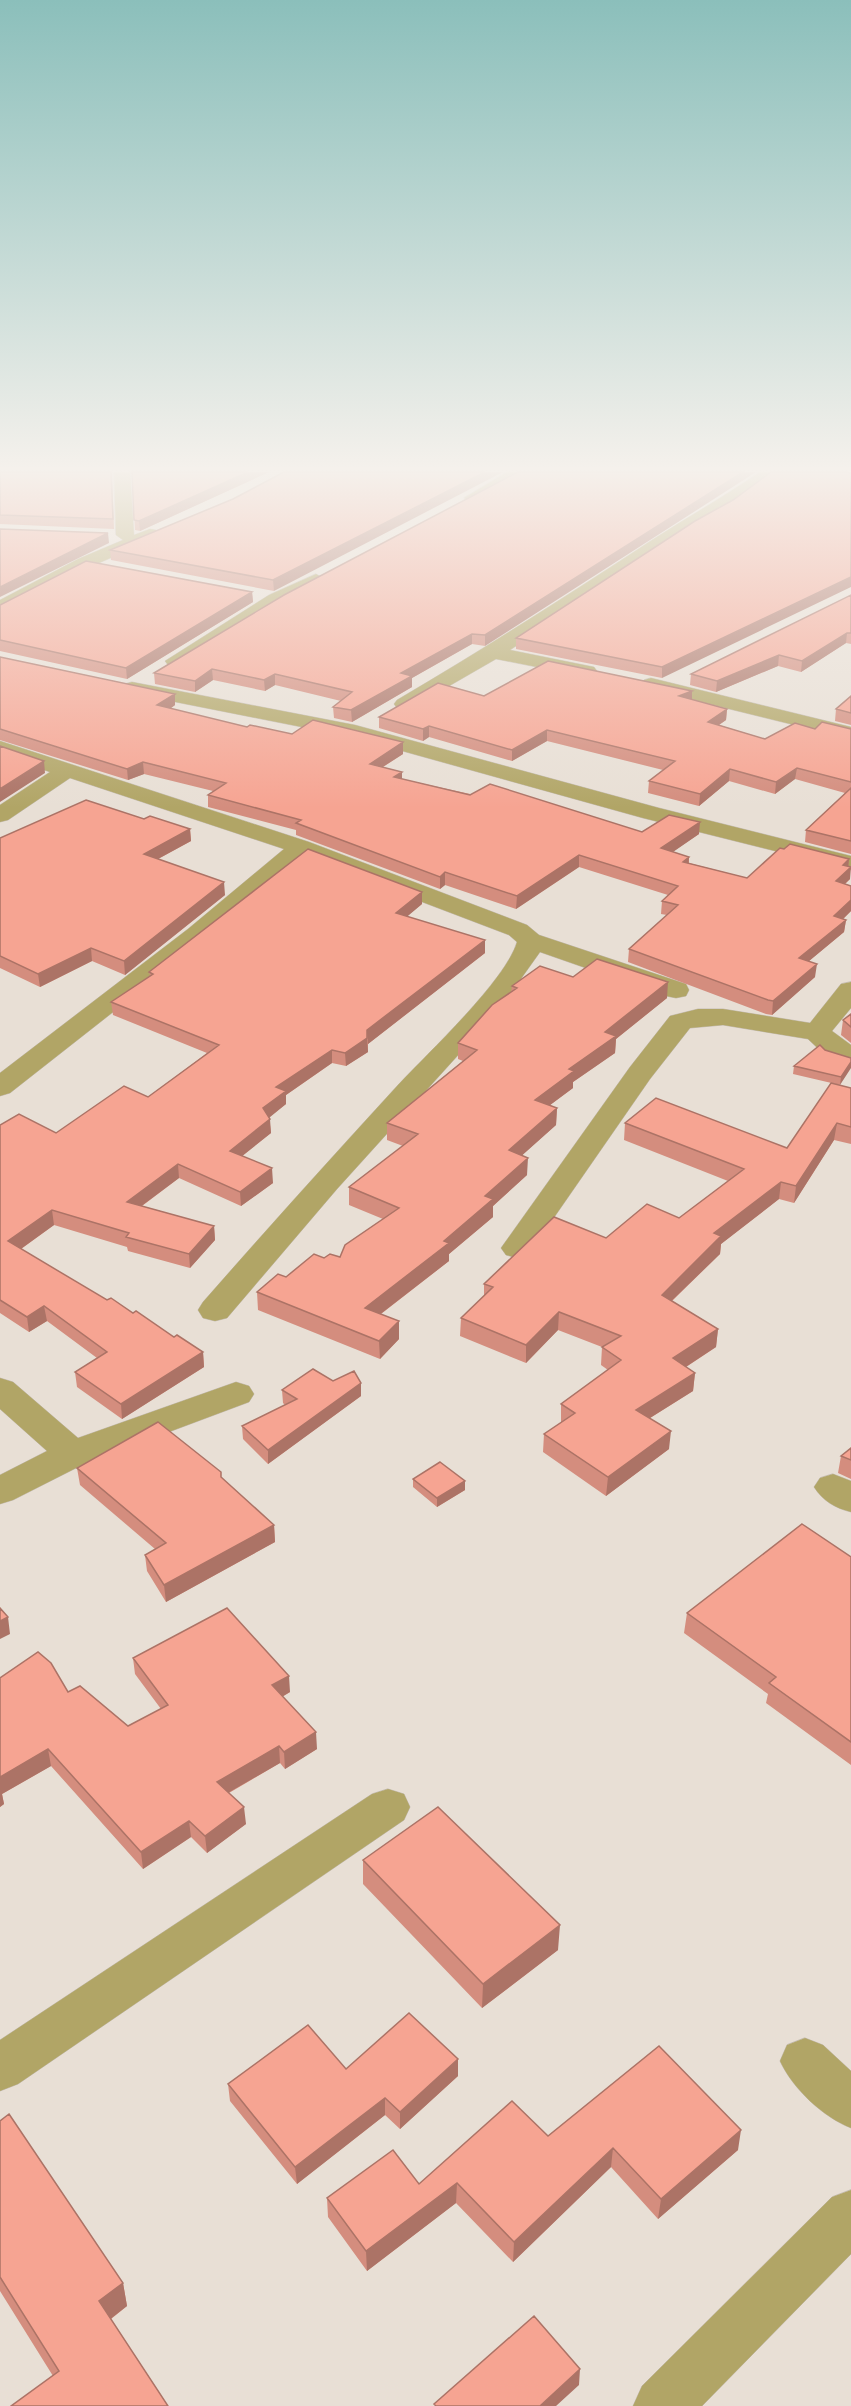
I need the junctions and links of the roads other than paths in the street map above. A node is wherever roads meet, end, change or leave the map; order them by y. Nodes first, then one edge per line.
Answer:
1 (44, 584) edge
2 (304, 584) edge
3 (596, 584) edge
4 (253, 595) dead end
5 (276, 599) junction
6 (0, 608) edge
7 (493, 652) junction
8 (696, 672) edge
9 (608, 676) edge
10 (631, 680) edge
11 (665, 687) junction
12 (356, 731) junction
13 (851, 733) edge
14 (0, 748) edge
15 (67, 770) junction
16 (0, 815) edge
17 (301, 846) junction
18 (851, 863) edge
19 (530, 940) junction
20 (676, 990) dead end
21 (851, 990) edge
22 (817, 1032) junction
23 (851, 1055) edge
24 (0, 1087) edge
25 (517, 1248) dead end
26 (215, 1310) dead end
27 (0, 1390) edge
28 (236, 1394) dead end
29 (73, 1454) junction
30 (0, 1491) edge
31 (388, 1807) dead end
32 (806, 2061) dead end
33 (0, 2068) edge
34 (851, 2104) edge
35 (851, 2216) edge
36 (662, 2406) edge

1 - 6 street
2 - 5 street
3 - 7 street
4 - 5 street
5 - 12 street
7 - 9 street
7 - 12 street
8 - 11 street
10 - 11 street
11 - 13 street
12 - 18 street
14 - 15 street
15 - 16 street
15 - 17 street
17 - 19 street
17 - 24 street
19 - 20 street
19 - 26 street
21 - 22 street
22 - 23 street
22 - 25 street
27 - 29 street
28 - 29 street
29 - 30 street
31 - 33 street
32 - 34 street
35 - 36 street

